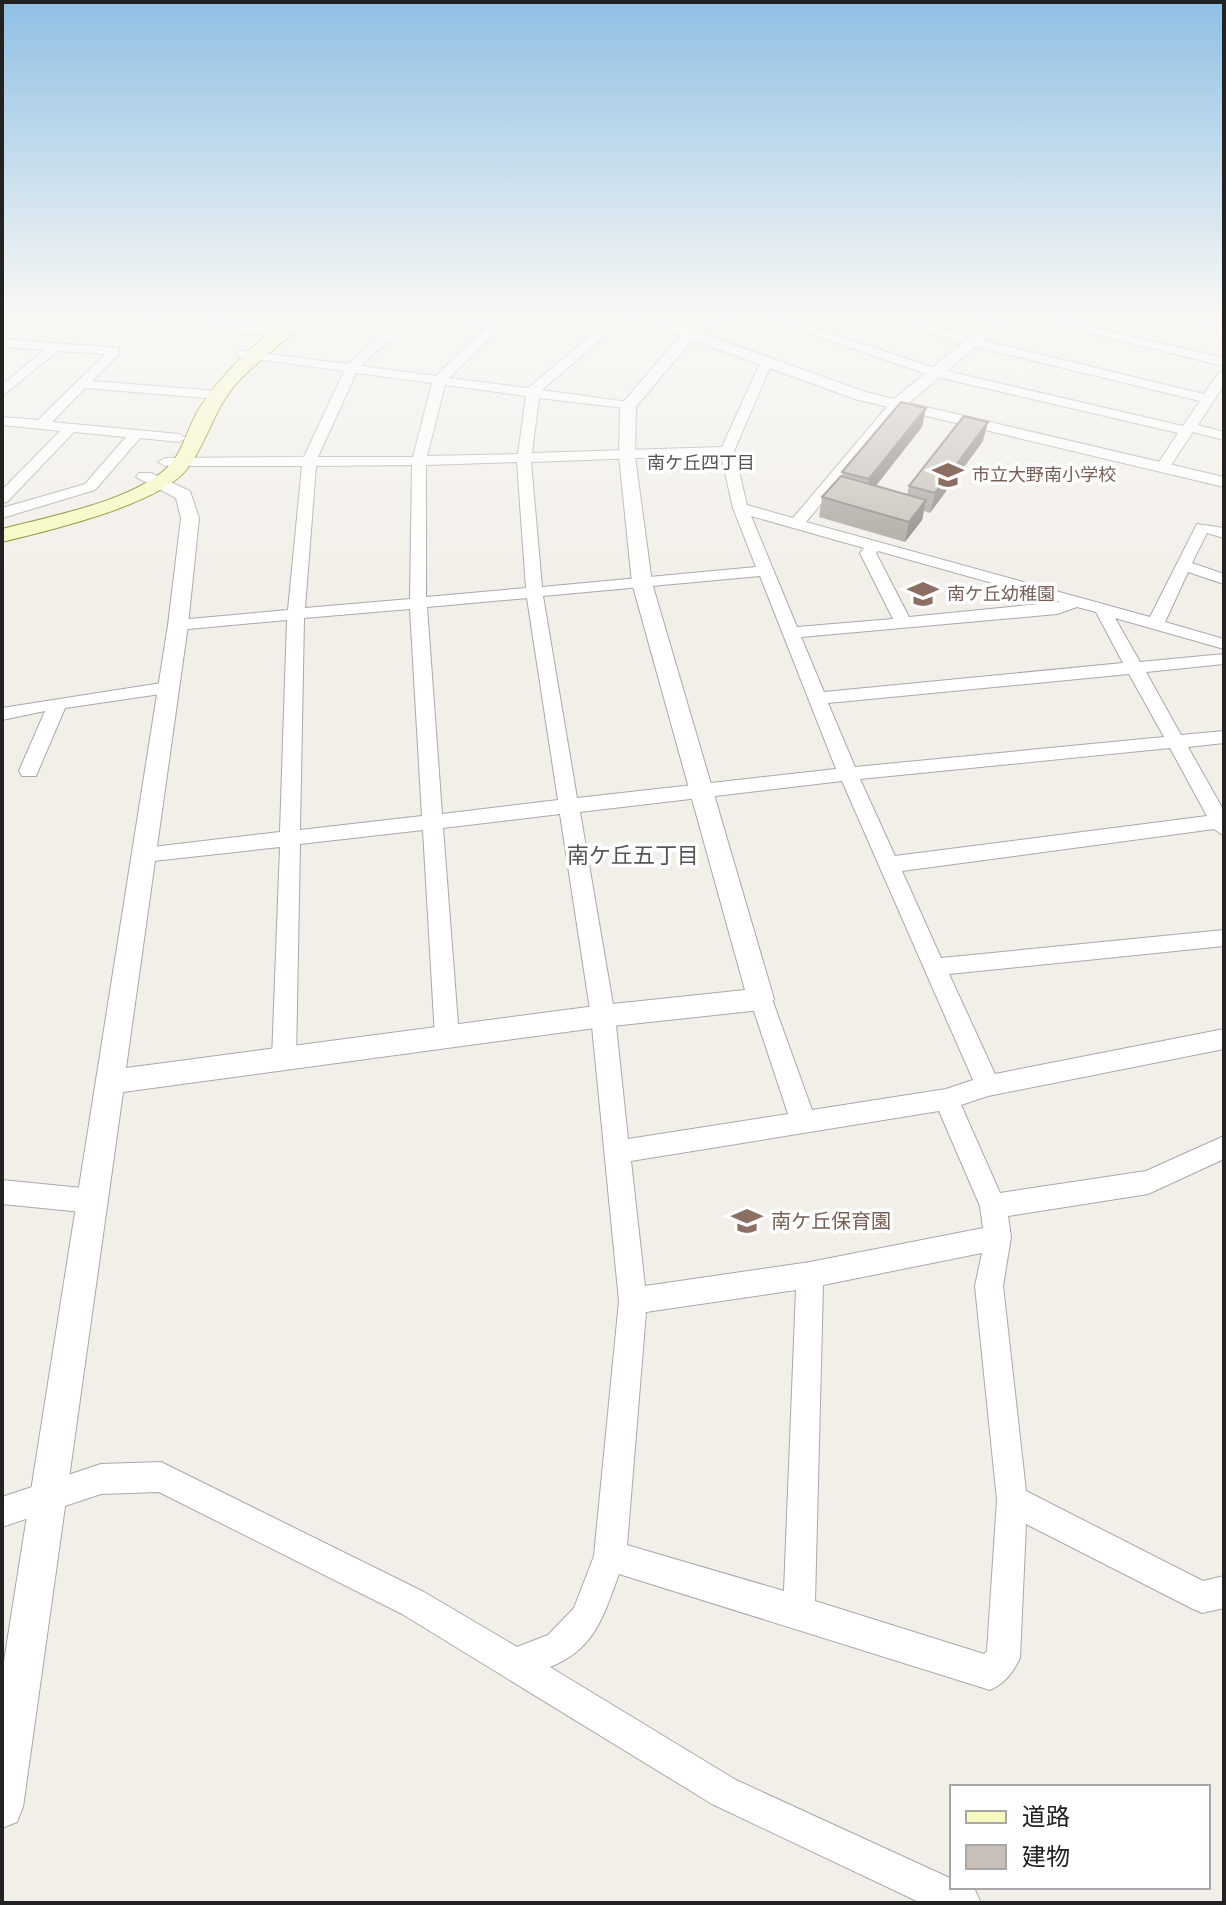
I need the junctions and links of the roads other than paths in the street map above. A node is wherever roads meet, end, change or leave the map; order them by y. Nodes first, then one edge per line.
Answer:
1 (63, 403) edge
2 (205, 403) edge
3 (209, 403) edge
4 (336, 403) edge
5 (434, 403) edge
6 (531, 403) edge
7 (608, 403) edge
8 (631, 403) edge
9 (748, 403) edge
10 (889, 403) edge
11 (898, 403) edge
12 (1072, 403) edge
13 (1209, 403) edge
14 (896, 405) junction
15 (628, 406) junction
16 (4, 423) edge
17 (41, 425) junction
18 (70, 428) junction
19 (1188, 429) junction
20 (136, 434) junction
21 (1224, 436) edge
22 (179, 438) junction
23 (727, 451) junction
24 (627, 456) junction
25 (524, 458) junction
26 (419, 461) junction
27 (309, 462) junction
28 (1162, 468) junction
29 (163, 472) junction
30 (1224, 482) edge
31 (2, 499) edge
32 (740, 508) junction
33 (2, 513) edge
34 (796, 524) junction
35 (2, 526) edge
36 (1224, 533) edge
37 (2, 536) edge
38 (874, 546) junction
39 (1182, 565) junction
40 (766, 571) junction
41 (1224, 579) edge
42 (642, 583) junction
43 (534, 593) junction
44 (1076, 602) junction
45 (418, 603) junction
46 (1102, 609) junction
47 (296, 614) junction
48 (902, 621) junction
49 (1155, 624) junction
50 (178, 625) junction
51 (790, 633) junction
52 (1224, 644) edge
53 (1224, 659) edge
54 (1135, 670) junction
55 (168, 688) junction
56 (817, 698) junction
57 (58, 703) junction
58 (2, 714) edge
59 (1224, 737) edge
60 (1175, 742) junction
61 (29, 771) dead end
62 (848, 774) junction
63 (703, 793) junction
64 (571, 808) junction
65 (433, 823) junction
66 (1223, 824) edge
67 (290, 839) junction
68 (144, 855) junction
69 (887, 865) junction
70 (1224, 938) edge
71 (935, 967) junction
72 (761, 999) junction
73 (603, 1016) junction
74 (447, 1037) junction
75 (1224, 1039) edge
76 (284, 1059) junction
77 (109, 1082) junction
78 (988, 1086) junction
79 (946, 1099) junction
80 (803, 1120) junction
81 (1224, 1147) edge
82 (617, 1152) junction
83 (2, 1192) edge
84 (92, 1201) junction
85 (993, 1206) junction
86 (998, 1237) junction
87 (810, 1275) junction
88 (633, 1301) junction
89 (47, 1497) junction
90 (1012, 1500) junction
91 (2, 1512) edge
92 (610, 1556) junction
93 (1224, 1592) edge
94 (799, 1612) junction
95 (516, 1664) junction
96 (2, 1807) edge
97 (962, 1903) edge

1 - 17 street
2 - 22 main road
3 - 29 main road
4 - 27 street
5 - 26 street
6 - 25 street
7 - 15 street
8 - 15 street
9 - 23 street
10 - 14 street
11 - 14 street
12 - 19 street
13 - 19 street
14 - 28 street
14 - 34 street
15 - 24 street
16 - 17 street
17 - 18 street
18 - 20 street
18 - 31 street
19 - 21 street
19 - 28 street
20 - 22 street
20 - 33 street
22 - 29 main road
23 - 24 street
23 - 32 street
24 - 25 street
24 - 42 street
25 - 26 street
25 - 43 street
26 - 27 street
26 - 45 street
27 - 29 street
27 - 47 street
28 - 30 street
29 - 35 main road
29 - 37 main road
29 - 50 street
32 - 34 street
32 - 40 street
34 - 38 street
36 - 39 street
38 - 44 street
38 - 48 street
39 - 41 street
39 - 49 street
40 - 42 street
40 - 51 street
42 - 43 street
42 - 63 street
43 - 45 street
43 - 64 street
44 - 46 street
44 - 48 street
45 - 47 street
45 - 65 street
46 - 49 street
46 - 54 street
47 - 50 street
47 - 67 street
48 - 51 street
49 - 52 street
50 - 55 street
51 - 56 street
53 - 54 street
54 - 56 street
54 - 60 street
55 - 57 street
55 - 68 street
56 - 62 street
57 - 58 street
57 - 61 street
59 - 60 street
60 - 62 street
60 - 66 street
62 - 63 street
62 - 69 street
63 - 64 street
63 - 72 street
64 - 65 street
64 - 73 street
65 - 67 street
65 - 74 street
66 - 69 street
67 - 68 street
67 - 76 street
68 - 77 street
69 - 71 street
70 - 71 street
71 - 78 street
72 - 73 street
72 - 80 street
73 - 74 street
73 - 82 street
74 - 76 street
75 - 78 street
76 - 77 street
77 - 84 street
78 - 79 street
79 - 80 street
79 - 85 street
80 - 82 street
81 - 85 street
82 - 88 street
83 - 84 street
84 - 89 street
85 - 86 street
86 - 87 street
86 - 90 street
87 - 88 street
87 - 94 street
88 - 92 street
89 - 91 street
89 - 95 street
89 - 96 street
90 - 93 street
90 - 94 street
92 - 94 street
92 - 95 street
95 - 97 street

